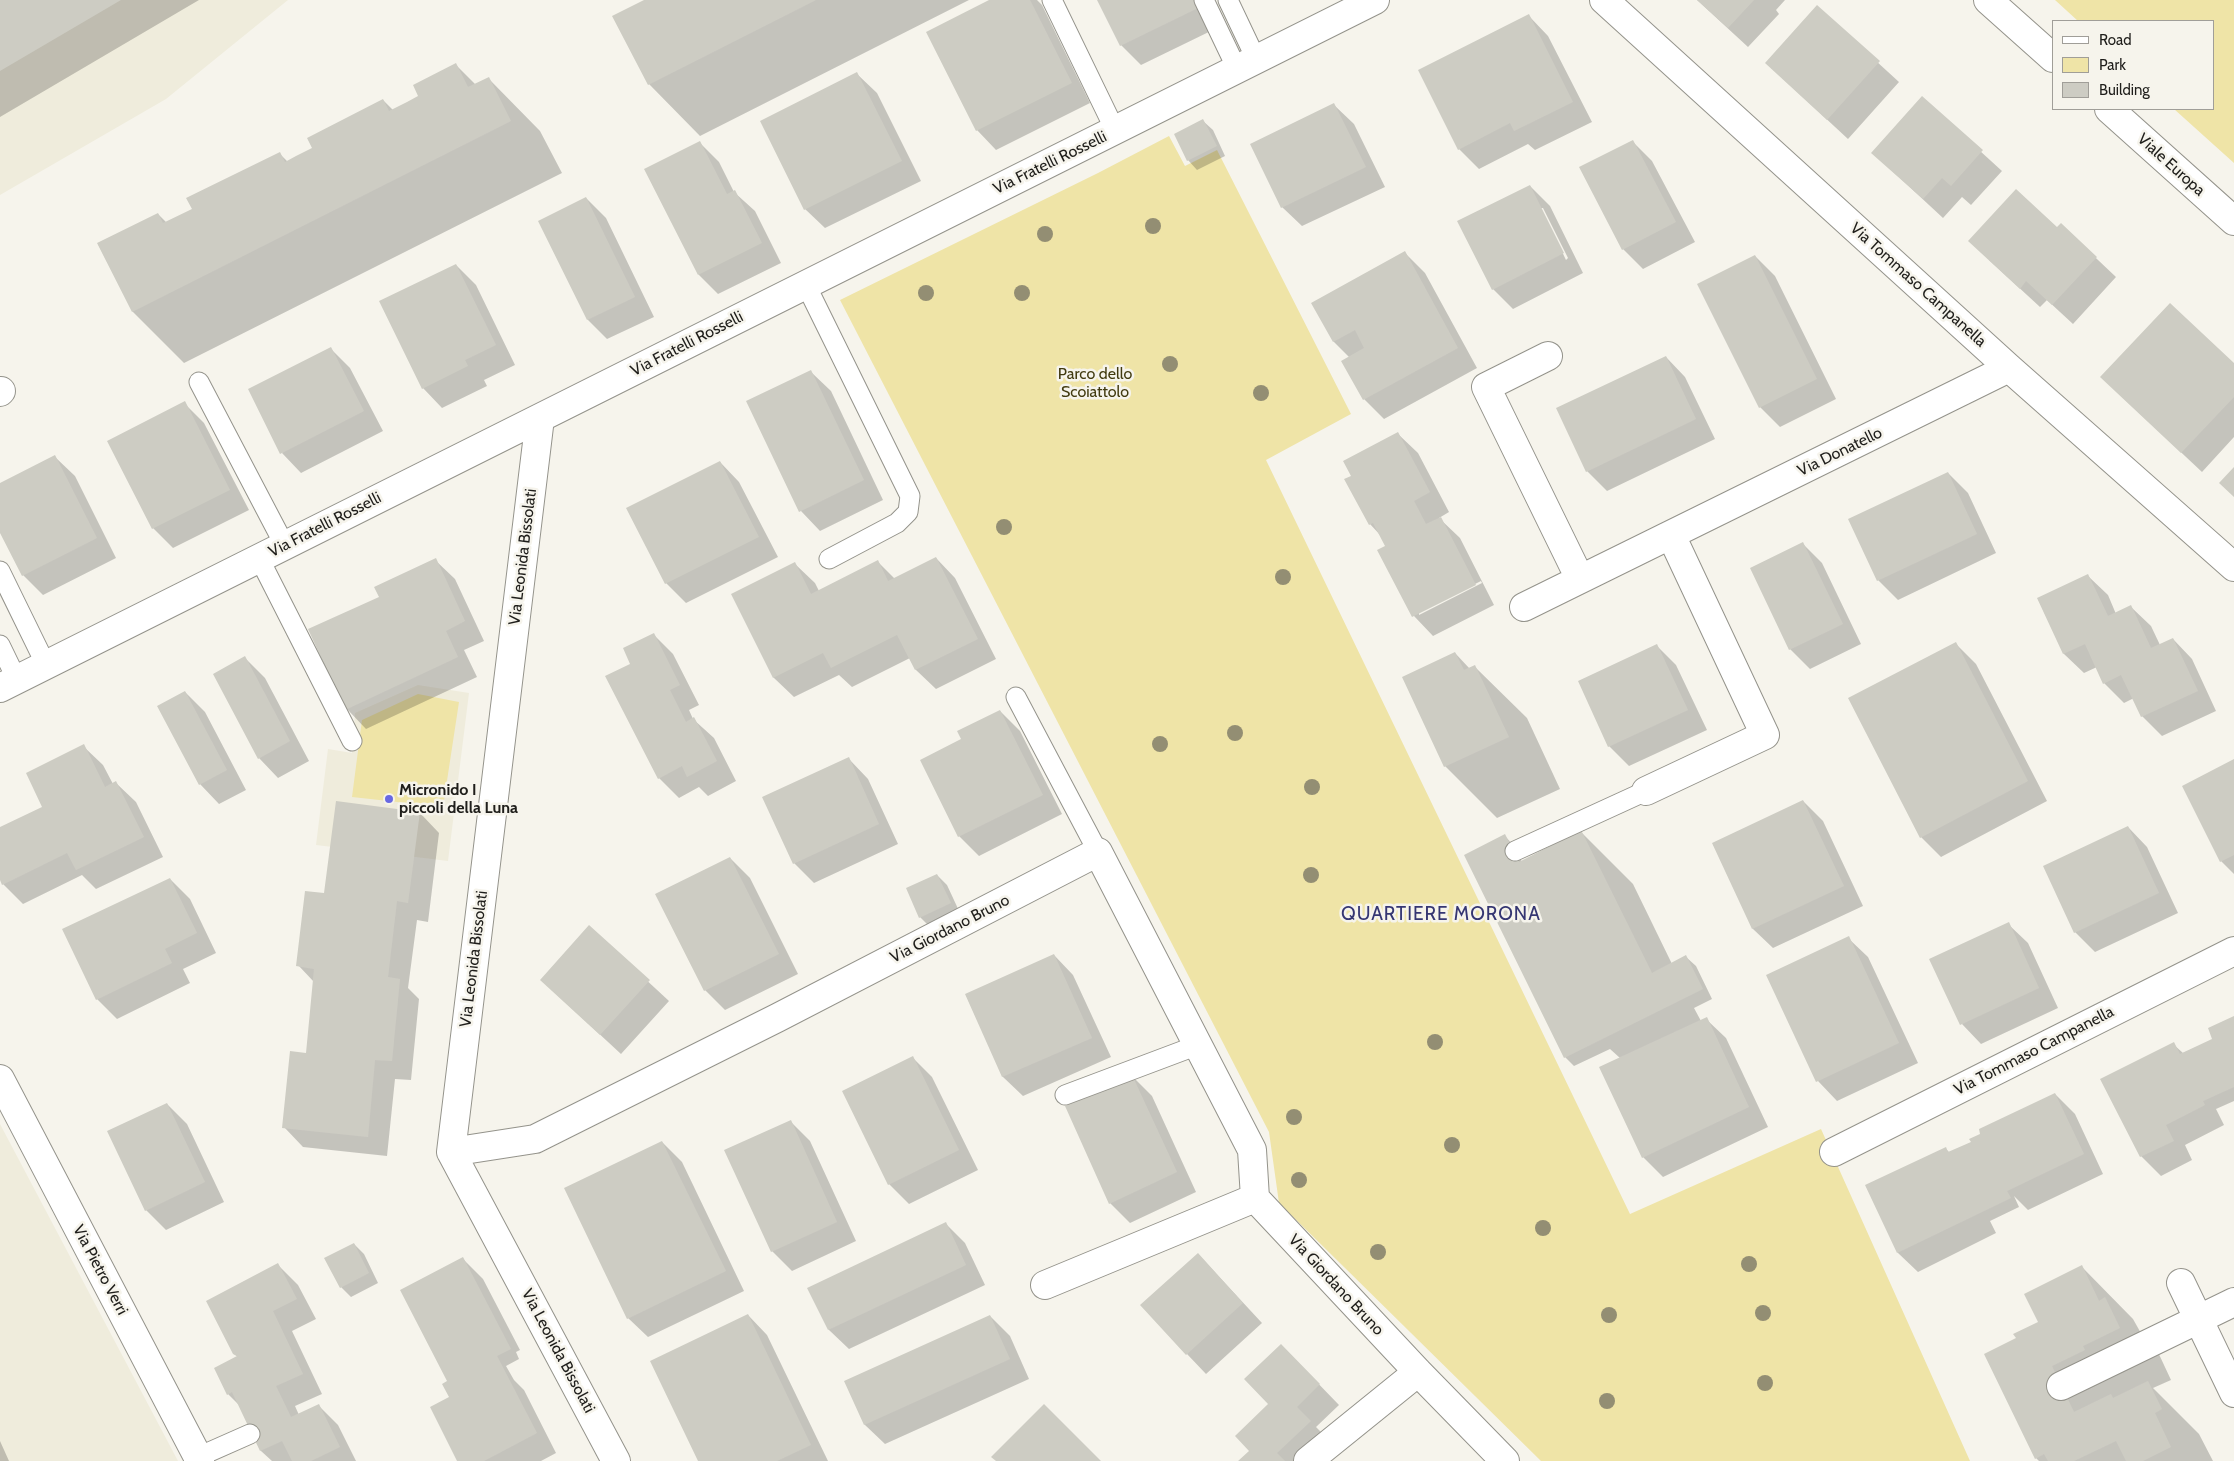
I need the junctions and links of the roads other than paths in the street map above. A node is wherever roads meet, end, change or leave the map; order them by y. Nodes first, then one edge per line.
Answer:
1 (1052, 0) edge
2 (1204, 0) edge
3 (1228, 0) edge
4 (1375, 0) edge
5 (1604, 0) edge
6 (1988, 0) edge
7 (2052, 57) edge
8 (1246, 64) junction
9 (2110, 110) edge
10 (1115, 130) junction
11 (2234, 221) edge
12 (806, 284) junction
13 (1548, 356) dead end
14 (2009, 368) junction
15 (199, 382) dead end
16 (540, 418) junction
17 (1671, 535) junction
18 (285, 546) junction
19 (259, 558) junction
20 (829, 559) dead end
21 (2234, 567) edge
22 (0, 571) edge
23 (1580, 579) junction
24 (1524, 607) dead end
25 (0, 645) edge
26 (46, 665) junction
27 (9, 684) edge
28 (1016, 697) dead end
29 (352, 741) dead end
30 (1646, 791) joint
31 (1515, 851) dead end
32 (1098, 852) junction
33 (2234, 951) edge
34 (1198, 1045) junction
35 (0, 1078) edge
36 (1065, 1095) dead end
37 (451, 1152) junction
38 (1834, 1152) dead end
39 (1255, 1198) junction
40 (2181, 1283) dead end
41 (1045, 1285) dead end
42 (2234, 1302) edge
43 (2198, 1320) junction
44 (1418, 1372) junction
45 (2061, 1386) dead end
46 (2234, 1393) edge
47 (250, 1434) dead end
48 (199, 1459) edge
49 (616, 1461) edge
50 (1308, 1461) edge
51 (1505, 1461) edge

1 - 10 lane
2 - 8 lane
3 - 8 lane
4 - 8 street, Via Fratelli Rosselli
5 - 14 street, Via Tommaso Campanella
6 - 7 street
8 - 10 street, Via Fratelli Rosselli
9 - 11 street, Viale Europa
10 - 12 street, Via Fratelli Rosselli
12 - 16 street, Via Fratelli Rosselli
12 - 20 lane
13 - 23 street
14 - 17 street, Via Donatello
14 - 21 street, Via Tommaso Campanella
15 - 18 lane
16 - 18 street, Via Fratelli Rosselli
16 - 37 street, Via Leonida Bissolati
17 - 23 street, Via Donatello
17 - 30 street
18 - 19 street, Via Fratelli Rosselli
19 - 26 street, Via Fratelli Rosselli
19 - 29 lane
22 - 26 lane
23 - 24 street, Via Donatello
25 - 27 lane
26 - 27 street, Via Fratelli Rosselli
28 - 32 lane
30 - 31 lane
32 - 34 street
32 - 37 street, Via Giordano Bruno
33 - 38 street, Via Tommaso Campanella
34 - 36 lane
34 - 39 street
35 - 48 street, Via Pietro Verri
37 - 49 street, Via Leonida Bissolati
39 - 41 street
39 - 44 street, Via Giordano Bruno
40 - 43 street
42 - 43 street
43 - 45 street
43 - 46 street
44 - 50 street
44 - 51 street, Via Giordano Bruno
47 - 48 lane

